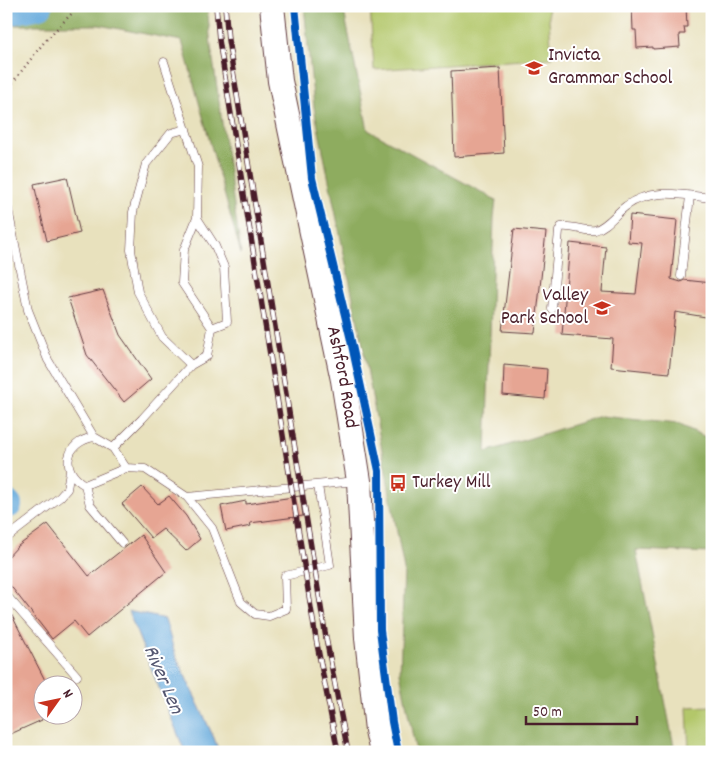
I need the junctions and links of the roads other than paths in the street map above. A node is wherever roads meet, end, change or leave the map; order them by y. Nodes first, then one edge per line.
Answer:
1 (272, 6) edge
2 (164, 62) dead end
3 (186, 129) junction
4 (690, 196) junction
5 (712, 198) edge
6 (8, 209) dead end
7 (197, 218) junction
8 (681, 276) dead end
9 (552, 309) dead end
10 (212, 328) junction
11 (191, 365) junction
12 (94, 437) junction
13 (113, 448) junction
14 (126, 468) junction
15 (70, 471) junction
16 (359, 481) junction
17 (85, 485) junction
18 (318, 485) junction
19 (187, 497) junction
20 (7, 538) edge
21 (122, 543) dead end
22 (6, 595) edge
23 (77, 676) dead end
24 (382, 752) edge

1 - 16 main road, Ashford Road
2 - 3 lane
3 - 7 lane
3 - 11 lane
4 - 5 lane
4 - 8 lane
4 - 9 lane
6 - 12 lane
7 - 10 lane
7 - 10 lane
10 - 11 lane
11 - 13 lane
12 - 13 lane
12 - 15 lane
13 - 14 lane
14 - 17 lane
14 - 19 lane
15 - 17 lane
15 - 20 lane
16 - 18 lane
16 - 24 main road, Ashford Road
17 - 21 lane
18 - 19 lane
18 - 19 lane
22 - 23 lane

